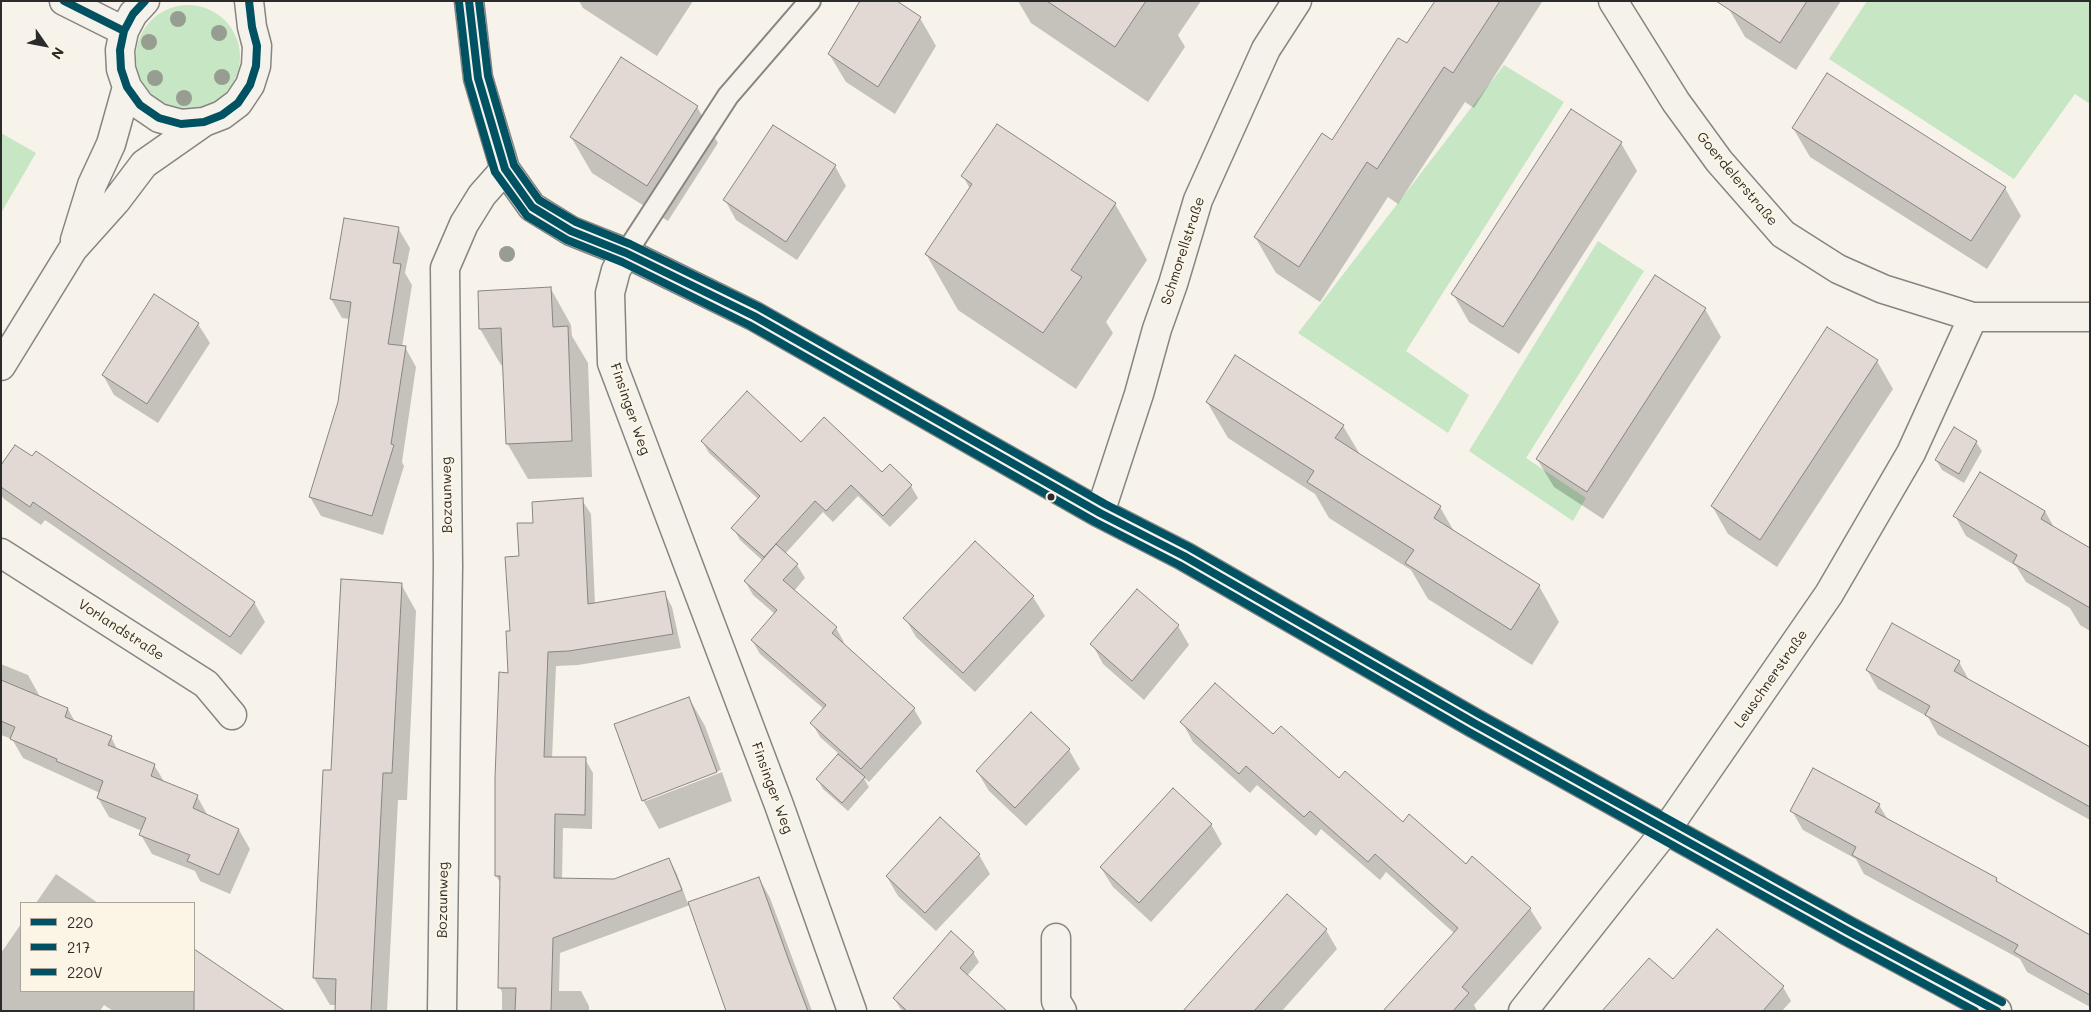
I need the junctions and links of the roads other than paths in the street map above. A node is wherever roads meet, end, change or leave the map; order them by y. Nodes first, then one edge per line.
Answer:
1 (64, 1) edge
2 (145, 1) edge
3 (231, 1) edge
4 (469, 1) edge
5 (810, 1) edge
6 (1297, 1) edge
7 (1613, 1) edge
8 (250, 14) edge
9 (124, 31) junction
10 (127, 87) junction
11 (204, 122) junction
12 (505, 169) junction
13 (72, 249) junction
14 (626, 254) junction
15 (1973, 317) junction
16 (2090, 317) edge
17 (1, 366) edge
18 (1100, 513) junction
19 (1, 553) edge
20 (232, 716) dead end
21 (1666, 830) junction
22 (1056, 938) dead end
23 (442, 1011) edge
24 (852, 1011) edge
25 (1062, 1011) edge
26 (1523, 1011) edge
27 (1997, 1011) edge

1 - 9 street
2 - 9 street
3 - 8 street
4 - 12 street
5 - 14 lane
6 - 18 street, Schmorellstraße
7 - 15 street, Goerdelerstraße
8 - 11 street
9 - 10 street
10 - 11 street
10 - 13 street
11 - 13 street
12 - 14 street
12 - 23 street, Bozaunweg
13 - 17 street
14 - 18 street
14 - 24 street, Finsinger Weg
15 - 16 street, Goerdelerstraße
15 - 21 street, Leuschnerstraße
18 - 21 street
19 - 20 street, Vorlandstraße
21 - 26 street, Leuschnerstraße
21 - 27 street
22 - 25 street

